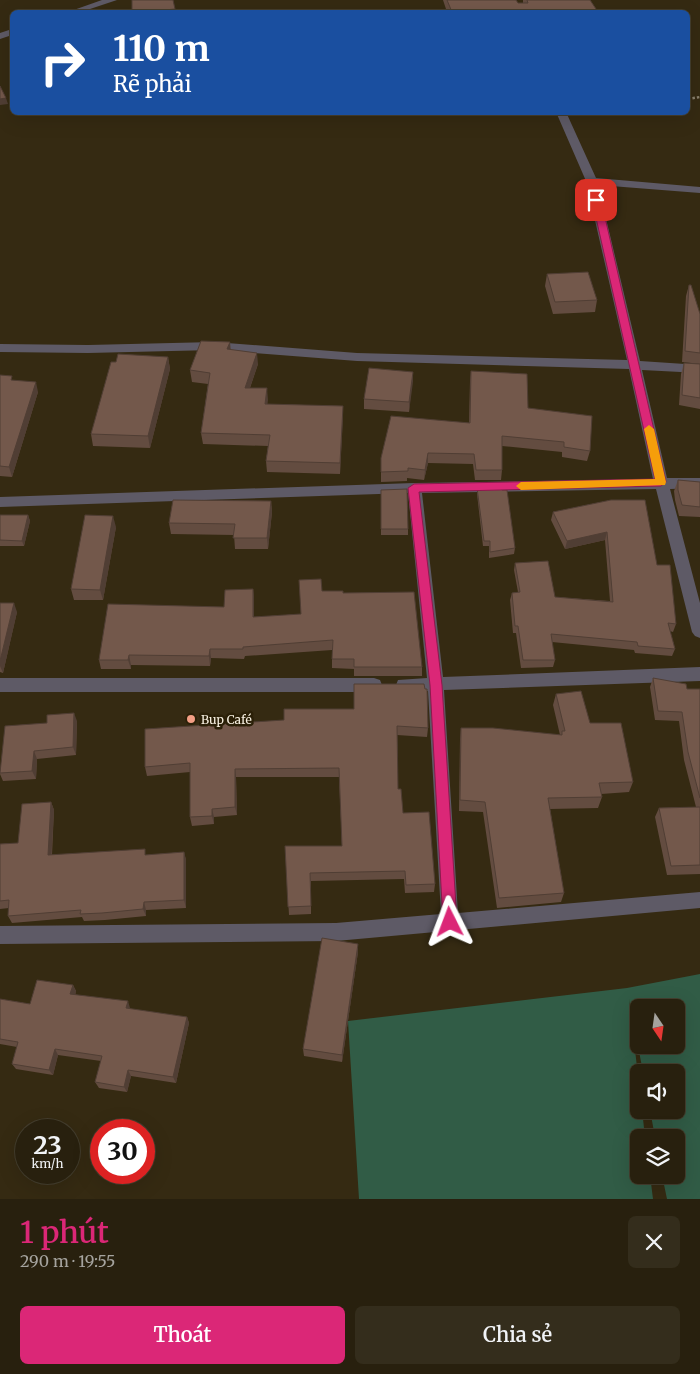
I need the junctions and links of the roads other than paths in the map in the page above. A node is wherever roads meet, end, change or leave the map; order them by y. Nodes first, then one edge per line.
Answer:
1 (112, 0) edge
2 (80, 10) edge
3 (562, 115) edge
4 (592, 181) junction
5 (700, 190) edge
6 (0, 348) edge
7 (635, 364) junction
8 (700, 368) edge
9 (661, 482) junction
10 (700, 483) edge
11 (414, 488) junction
12 (0, 502) edge
13 (700, 632) edge
14 (700, 674) edge
15 (0, 685) edge
16 (436, 685) junction
17 (700, 900) edge
18 (450, 922) junction
19 (0, 936) edge

1 - 2 street
3 - 4 street
4 - 5 street
4 - 7 street
6 - 7 street
7 - 8 street
7 - 9 street
9 - 10 street
9 - 11 street
9 - 13 street
11 - 12 street
11 - 16 street
14 - 16 street
15 - 16 street
16 - 18 street
17 - 18 street
18 - 19 street

